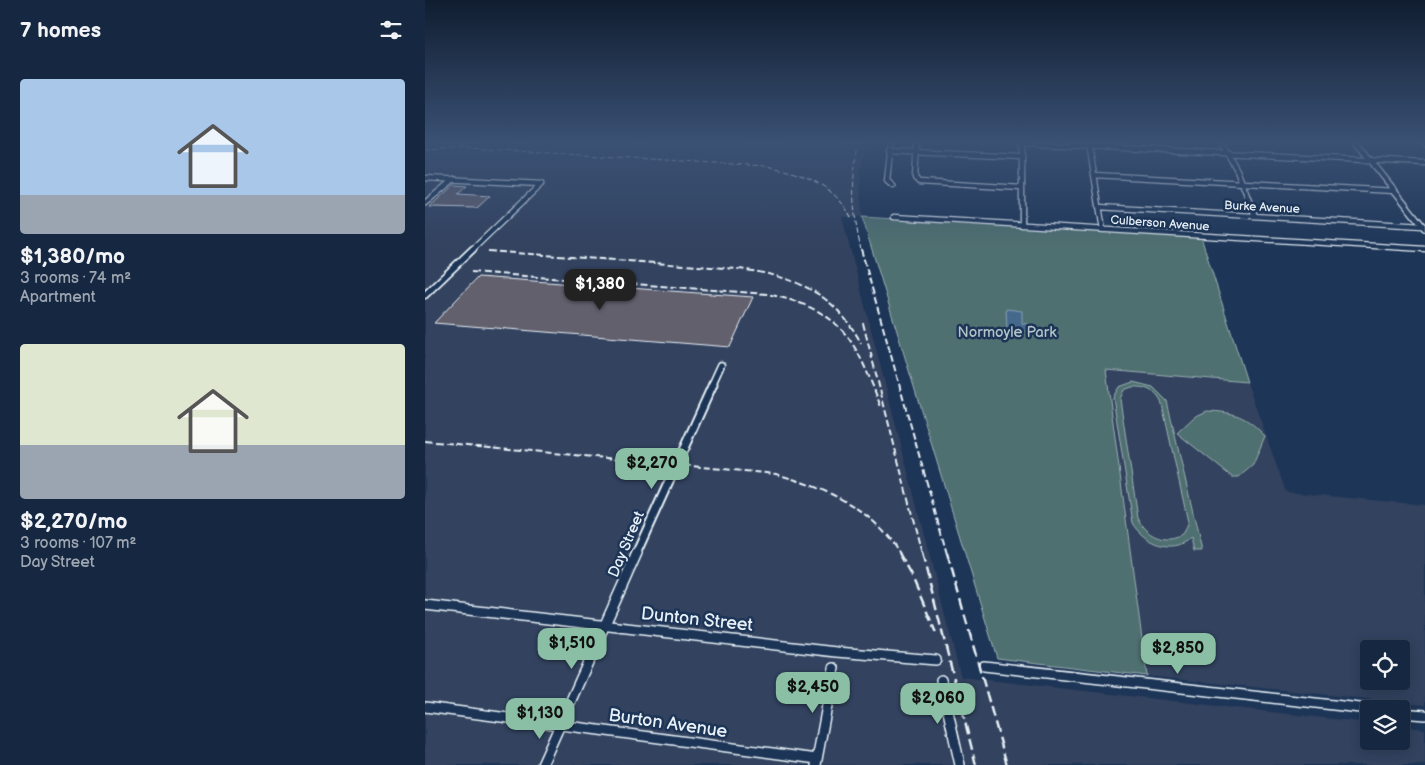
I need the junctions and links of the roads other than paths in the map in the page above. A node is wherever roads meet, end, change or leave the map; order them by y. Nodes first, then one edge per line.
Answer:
1 (425, 178) edge
2 (887, 178) edge
3 (916, 178) edge
4 (1022, 178) edge
5 (1094, 178) edge
6 (1144, 178) edge
7 (1240, 178) edge
8 (1384, 178) edge
9 (454, 179) junction
10 (1243, 183) junction
11 (893, 186) dead end
12 (1022, 188) junction
13 (1395, 191) junction
14 (425, 203) edge
15 (1099, 207) junction
16 (1255, 216) junction
17 (894, 217) dead end
18 (1022, 225) junction
19 (1424, 227) edge
20 (1103, 230) junction
21 (1425, 249) edge
22 (427, 293) edge
23 (721, 365) dead end
24 (425, 605) edge
25 (605, 625) junction
26 (936, 660) dead end
27 (984, 666) dead end
28 (834, 668) dead end
29 (941, 680) dead end
30 (425, 707) edge
31 (1360, 708) edge
32 (1410, 714) edge
33 (1425, 715) edge
34 (560, 725) junction
35 (816, 762) edge
36 (542, 765) edge
37 (960, 765) edge

1 - 9 street
2 - 11 street
3 - 12 street
4 - 12 street
5 - 15 street
6 - 10 street
7 - 10 street
8 - 13 main road
9 - 14 street
9 - 22 street
10 - 13 street
10 - 16 street
12 - 18 street
13 - 19 main road
15 - 16 street, Burke Avenue
15 - 20 street
16 - 19 street, Burke Avenue
17 - 18 street, Culberson Avenue
18 - 20 street, Culberson Avenue
20 - 21 street, Culberson Avenue
23 - 25 street, Day Street
24 - 25 street, Dunton Street
25 - 26 street, Dunton Street
25 - 34 street, Day Street
27 - 31 street
28 - 35 street
29 - 37 street
30 - 34 street, Burton Avenue
32 - 33 street
34 - 35 street, Burton Avenue
34 - 36 street, Day Street

